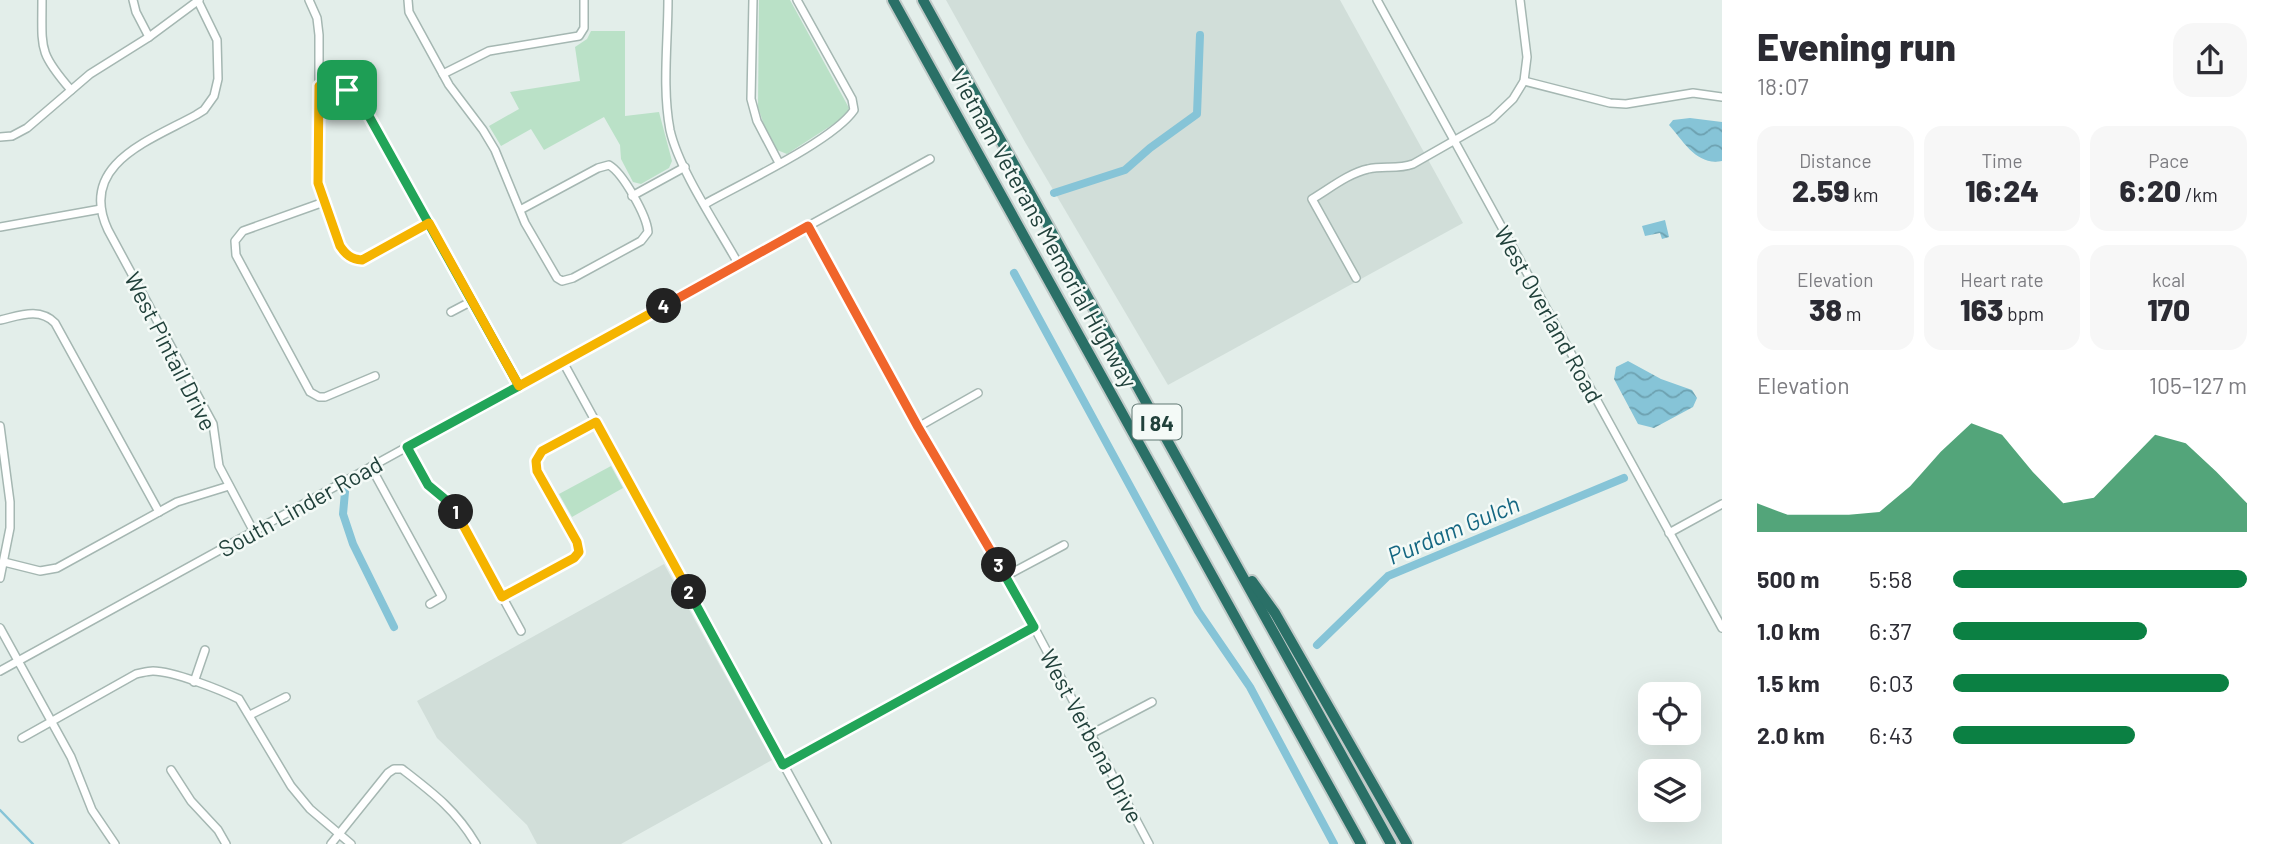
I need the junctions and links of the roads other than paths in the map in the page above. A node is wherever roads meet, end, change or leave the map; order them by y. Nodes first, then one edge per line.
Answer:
1 (42, 0) edge
2 (134, 0) edge
3 (310, 0) edge
4 (408, 0) edge
5 (584, 0) edge
6 (668, 0) edge
7 (753, 0) edge
8 (797, 0) edge
9 (893, 0) edge
10 (923, 0) edge
11 (1377, 0) edge
12 (1520, 0) edge
13 (199, 1) edge
14 (149, 37) junction
15 (443, 74) junction
16 (1524, 81) junction
17 (319, 86) junction
18 (71, 90) junction
19 (1722, 97) edge
20 (0, 137) edge
21 (1454, 141) junction
22 (930, 159) dead end
23 (779, 163) junction
24 (685, 167) junction
25 (632, 196) junction
26 (324, 202) junction
27 (705, 204) junction
28 (101, 209) junction
29 (520, 210) junction
30 (429, 223) junction
31 (808, 226) junction
32 (0, 227) edge
33 (739, 265) junction
34 (1356, 278) dead end
35 (472, 301) junction
36 (451, 312) dead end
37 (0, 320) edge
38 (563, 362) junction
39 (375, 376) dead end
40 (519, 386) junction
41 (978, 393) dead end
42 (596, 422) junction
43 (0, 426) edge
44 (918, 427) junction
45 (407, 447) junction
46 (371, 467) junction
47 (229, 486) junction
48 (1722, 504) edge
49 (159, 512) junction
50 (254, 532) junction
51 (1669, 533) junction
52 (1223, 542) junction
53 (1064, 545) dead end
54 (4, 562) junction
55 (1006, 576) junction
56 (0, 578) edge
57 (502, 597) junction
58 (430, 604) dead end
59 (1034, 627) junction
60 (0, 628) edge
61 (1722, 628) edge
62 (521, 631) dead end
63 (205, 650) dead end
64 (18, 661) junction
65 (0, 671) edge
66 (194, 682) junction
67 (286, 696) dead end
68 (1153, 702) dead end
69 (250, 715) junction
70 (52, 721) junction
71 (1091, 734) junction
72 (22, 738) dead end
73 (783, 765) junction
74 (170, 770) dead end
75 (339, 834) junction
76 (115, 844) edge
77 (226, 844) edge
78 (331, 844) edge
79 (351, 844) edge
80 (476, 844) edge
81 (827, 844) edge
82 (1149, 844) edge
83 (1362, 844) edge
84 (1391, 844) edge
85 (1407, 844) edge

1 - 18 street
2 - 14 street
3 - 17 street
4 - 15 street
5 - 15 street
6 - 24 street
7 - 23 street
8 - 23 street
9 - 83 highway, Vietnam Veterans Memorial Highway / I 84
10 - 52 highway, Vietnam Veterans Memorial Highway / I 84
11 - 21 street, West Overland Road
12 - 16 street
13 - 14 street
13 - 28 street
14 - 18 street
15 - 29 street
16 - 19 street
16 - 21 street
17 - 26 street
17 - 30 street
18 - 20 street
21 - 34 street
21 - 51 street, West Overland Road
22 - 31 street, South Linder Road
23 - 27 street
24 - 25 street
24 - 27 street
25 - 29 street
25 - 29 street
26 - 30 street
26 - 39 street
27 - 33 street
28 - 32 street
28 - 47 street, West Pintail Drive
30 - 35 street
31 - 33 street, South Linder Road
31 - 44 street, West Verbena Drive
33 - 38 street, South Linder Road
35 - 36 street
35 - 40 street
37 - 49 street
38 - 40 street, South Linder Road
38 - 42 street
40 - 45 street, South Linder Road
41 - 44 street
42 - 57 street
42 - 73 street
43 - 54 street
44 - 55 street, West Verbena Drive
45 - 46 street, South Linder Road
45 - 57 street
46 - 50 street, South Linder Road
46 - 58 street
47 - 49 street
47 - 50 street, West Pintail Drive
48 - 51 street
49 - 54 street
50 - 64 street, South Linder Road
51 - 61 street, West Overland Road
52 - 84 highway, Vietnam Veterans Memorial Highway / I 84
52 - 85 highway
53 - 55 street
54 - 56 street
55 - 59 street, West Verbena Drive
57 - 62 street
59 - 71 street, West Verbena Drive
59 - 73 street
60 - 64 street
63 - 66 street
64 - 65 street, South Linder Road
64 - 70 street
66 - 69 street
66 - 70 street
67 - 69 street
68 - 71 street
69 - 75 street
70 - 72 street
70 - 76 street
71 - 82 street, West Verbena Drive
73 - 81 street
74 - 77 street
75 - 78 street
75 - 79 street
75 - 80 street

